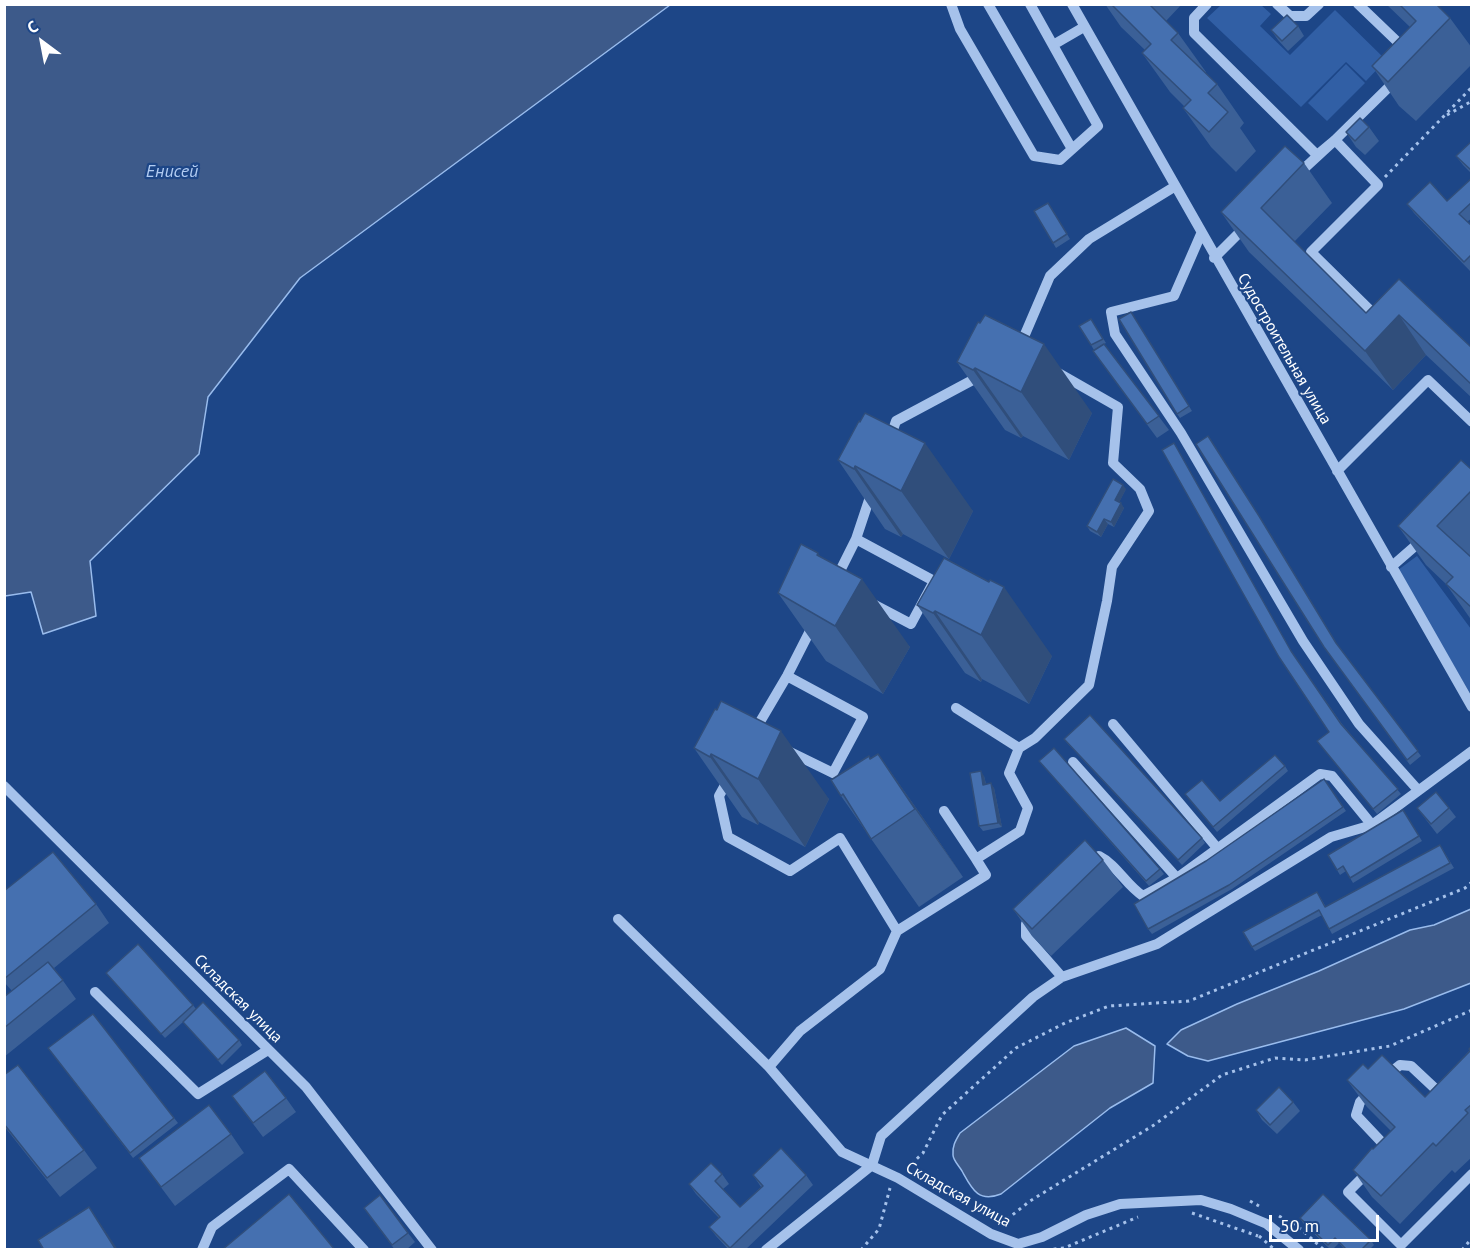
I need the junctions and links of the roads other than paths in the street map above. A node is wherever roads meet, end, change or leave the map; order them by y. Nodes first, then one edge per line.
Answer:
1 (951, 4) edge
2 (988, 4) edge
3 (1030, 4) edge
4 (1072, 4) edge
5 (1208, 4) edge
6 (1278, 4) edge
7 (1319, 4) edge
8 (1358, 4) edge
9 (1084, 27) junction
10 (1053, 45) junction
11 (1335, 140) junction
12 (1072, 149) junction
13 (1317, 155) junction
14 (1174, 186) junction
15 (1285, 187) edge
16 (1254, 218) edge
17 (1201, 234) junction
18 (1214, 258) junction
19 (1385, 326) edge
20 (1019, 354) edge
21 (1048, 367) dead end
22 (991, 370) edge
23 (1472, 422) edge
24 (885, 453) edge
25 (1337, 471) junction
26 (874, 485) edge
27 (1427, 536) edge
28 (856, 539) junction
29 (1391, 567) junction
30 (836, 588) edge
31 (863, 598) dead end
32 (820, 612) edge
33 (787, 676) junction
34 (1472, 707) edge
35 (956, 708) dead end
36 (1113, 724) dead end
37 (763, 739) junction
38 (748, 744) edge
39 (1019, 748) junction
40 (1472, 751) edge
41 (1073, 762) dead end
42 (736, 765) edge
43 (4, 786) edge
44 (1418, 790) junction
45 (944, 811) dead end
46 (1372, 825) junction
47 (1218, 849) junction
48 (976, 860) junction
49 (1083, 871) edge
50 (1177, 878) junction
51 (1042, 909) edge
52 (618, 919) dead end
53 (897, 932) junction
54 (1062, 977) junction
55 (95, 992) dead end
56 (268, 1050) junction
57 (769, 1067) junction
58 (1450, 1089) edge
59 (1382, 1159) edge
60 (872, 1165) junction
61 (1373, 1167) edge
62 (1472, 1174) edge
63 (202, 1250) edge
64 (364, 1250) edge
65 (432, 1250) edge
66 (766, 1250) edge
67 (1299, 1250) edge

1 - 12 street
2 - 12 street
3 - 10 street
4 - 9 street, Судостроительная улица
5 - 13 street
6 - 7 street
8 - 11 street
9 - 10 street
9 - 14 street, Судостроительная улица
10 - 12 street
11 - 13 street
11 - 19 street
13 - 15 street
14 - 17 street, Судостроительная улица
14 - 20 street
16 - 18 street
17 - 18 street, Судостроительная улица
17 - 44 street
18 - 25 street, Судостроительная улица
21 - 39 street
22 - 24 street
23 - 25 street
25 - 29 street, Судостроительная улица
26 - 28 street
27 - 29 street
28 - 30 street
28 - 31 street
29 - 34 street, Судостроительная улица
32 - 33 street
33 - 37 street
33 - 37 street
35 - 39 street
36 - 47 street
37 - 38 street
39 - 48 street
40 - 44 street
41 - 50 street
42 - 53 street
43 - 56 street, Складская улица
44 - 46 street
45 - 48 street
46 - 47 street
46 - 54 street
47 - 50 street
48 - 53 street
49 - 50 street
51 - 54 street
52 - 57 street, Складская улица
53 - 57 street
54 - 60 street
55 - 56 street
56 - 65 street, Складская улица
57 - 60 street, Складская улица
58 - 59 street
60 - 66 street
60 - 67 street, Складская улица
61 - 62 street
63 - 64 street

